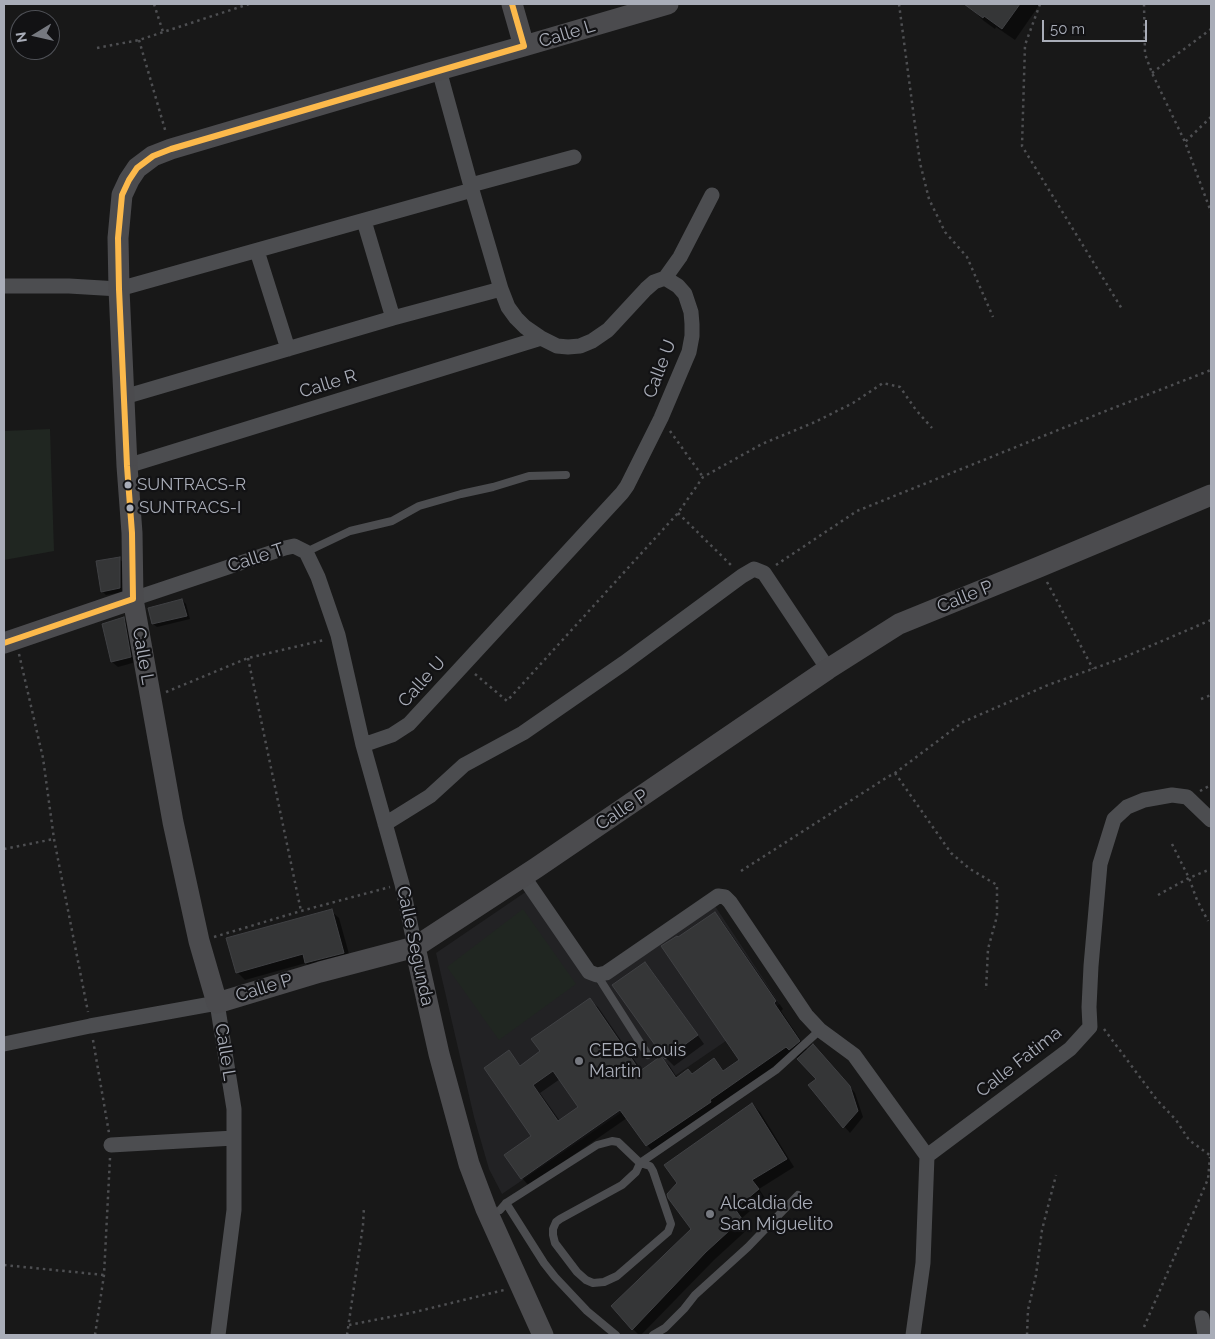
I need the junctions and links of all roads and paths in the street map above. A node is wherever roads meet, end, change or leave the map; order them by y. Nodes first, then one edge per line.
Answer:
1 (154, 4) edge
2 (249, 4) edge
3 (512, 4) edge
4 (668, 4) edge
5 (899, 4) edge
6 (1040, 4) edge
7 (1144, 4) edge
8 (1211, 29) edge
9 (163, 32) junction
10 (139, 40) junction
11 (524, 46) junction
12 (97, 48) dead end
13 (439, 70) junction
14 (1152, 73) junction
15 (1211, 117) edge
16 (1185, 142) junction
17 (171, 149) junction
18 (574, 157) dead end
19 (471, 188) junction
20 (712, 195) dead end
21 (1211, 212) edge
22 (364, 221) junction
23 (257, 251) junction
24 (666, 278) junction
25 (4, 286) edge
26 (119, 288) junction
27 (501, 289) junction
28 (1122, 309) dead end
29 (993, 317) dead end
30 (393, 318) junction
31 (541, 338) junction
32 (288, 349) junction
33 (1211, 370) edge
34 (124, 397) junction
35 (661, 418) junction
36 (932, 428) dead end
37 (127, 466) junction
38 (566, 475) dead end
39 (703, 477) junction
40 (1211, 495) edge
41 (678, 513) junction
42 (306, 552) junction
43 (1039, 567) junction
44 (764, 574) junction
45 (742, 576) junction
46 (133, 599) junction
47 (1211, 620) edge
48 (338, 635) junction
49 (11, 640) edge
50 (248, 658) junction
51 (464, 664) junction
52 (828, 669) junction
53 (1093, 669) junction
54 (1211, 695) edge
55 (150, 698) junction
56 (1201, 699) dead end
57 (363, 745) junction
58 (895, 773) junction
59 (1211, 820) edge
60 (385, 824) junction
61 (54, 839) junction
62 (1172, 844) dead end
63 (4, 849) edge
64 (1211, 869) edge
65 (742, 872) dead end
66 (523, 876) junction
67 (1189, 878) junction
68 (402, 884) junction
69 (1158, 896) dead end
70 (301, 911) junction
71 (1208, 920) dead end
72 (199, 941) junction
73 (415, 947) junction
74 (597, 975) junction
75 (986, 990) dead end
76 (217, 1003) junction
77 (1089, 1007) junction
78 (90, 1026) junction
79 (820, 1030) junction
80 (4, 1044) edge
81 (648, 1055) dead end
82 (234, 1138) junction
83 (111, 1145) junction
84 (927, 1156) junction
85 (1211, 1156) edge
86 (640, 1163) junction
87 (1056, 1175) dead end
88 (798, 1195) dead end
89 (506, 1203) junction
90 (364, 1207) dead end
91 (500, 1210) dead end
92 (4, 1265) edge
93 (104, 1275) junction
94 (507, 1289) dead end
95 (1202, 1318) dead end
96 (349, 1325) junction
97 (1144, 1327) dead end
98 (95, 1335) edge
99 (218, 1335) edge
100 (346, 1335) edge
101 (543, 1335) edge
102 (616, 1335) edge
103 (654, 1335) edge
104 (913, 1335) edge
105 (1027, 1335) edge
106 (1205, 1335) edge

1 - 9 path
2 - 9 path
3 - 11 street
4 - 11 street, Calle L
5 - 29 path
6 - 28 path
7 - 14 path
8 - 14 path
9 - 10 path
10 - 12 path
10 - 17 path
11 - 13 street, Calle L
13 - 17 street, Calle L
13 - 19 street
14 - 16 path
15 - 16 path
16 - 21 path
17 - 26 street, Calle L
18 - 19 street
19 - 22 street
19 - 27 street
20 - 24 street
22 - 23 street
22 - 30 street
23 - 26 street
23 - 32 street
24 - 31 street
24 - 35 street, Calle U
25 - 26 street
26 - 34 street, Calle L
27 - 30 street
27 - 31 street
30 - 32 street
31 - 37 street, Calle R
32 - 34 street
33 - 44 path
34 - 37 street, Calle L
35 - 39 path
35 - 51 street, Calle U
36 - 39 path
37 - 46 street, Calle L
38 - 42 lane, Calle T
39 - 41 path
40 - 43 street, Calle P
41 - 45 path
41 - 51 path
42 - 46 street, Calle T
42 - 48 street, Calle Segunda
43 - 52 street, Calle P
43 - 53 path
44 - 45 street
44 - 52 street
45 - 60 street
46 - 49 street, Calle T
46 - 55 street, Calle L
47 - 53 path
48 - 50 path
48 - 57 street, Calle Segunda
49 - 61 path
50 - 55 path
50 - 70 path
51 - 57 street, Calle U
52 - 66 street, Calle P
53 - 58 path
54 - 56 path
55 - 72 street, Calle L
57 - 60 street, Calle Segunda
58 - 65 path
58 - 75 path
59 - 77 street, Calle Fatima
60 - 68 street, Calle Segunda
61 - 63 path
61 - 78 path
62 - 67 path
64 - 67 path
66 - 73 street, Calle P
66 - 74 street
67 - 69 path
67 - 71 path
68 - 70 path
68 - 73 street, Calle Segunda
70 - 72 path
72 - 76 street, Calle L
73 - 76 street, Calle P
73 - 101 street, Calle Segunda
74 - 79 street
74 - 81 lane
76 - 78 street, Calle P
76 - 82 street, Calle L
77 - 84 street, Calle Fatima
77 - 85 path
78 - 80 street, Calle P
78 - 83 path
79 - 84 street
79 - 86 lane
82 - 83 street
82 - 99 street, Calle L
83 - 93 path
84 - 104 street
85 - 97 path
86 - 86 lane
86 - 89 lane
87 - 105 path
88 - 103 lane
89 - 91 lane
89 - 102 lane
90 - 96 path
92 - 93 path
93 - 98 path
94 - 96 path
95 - 106 street
96 - 100 path

